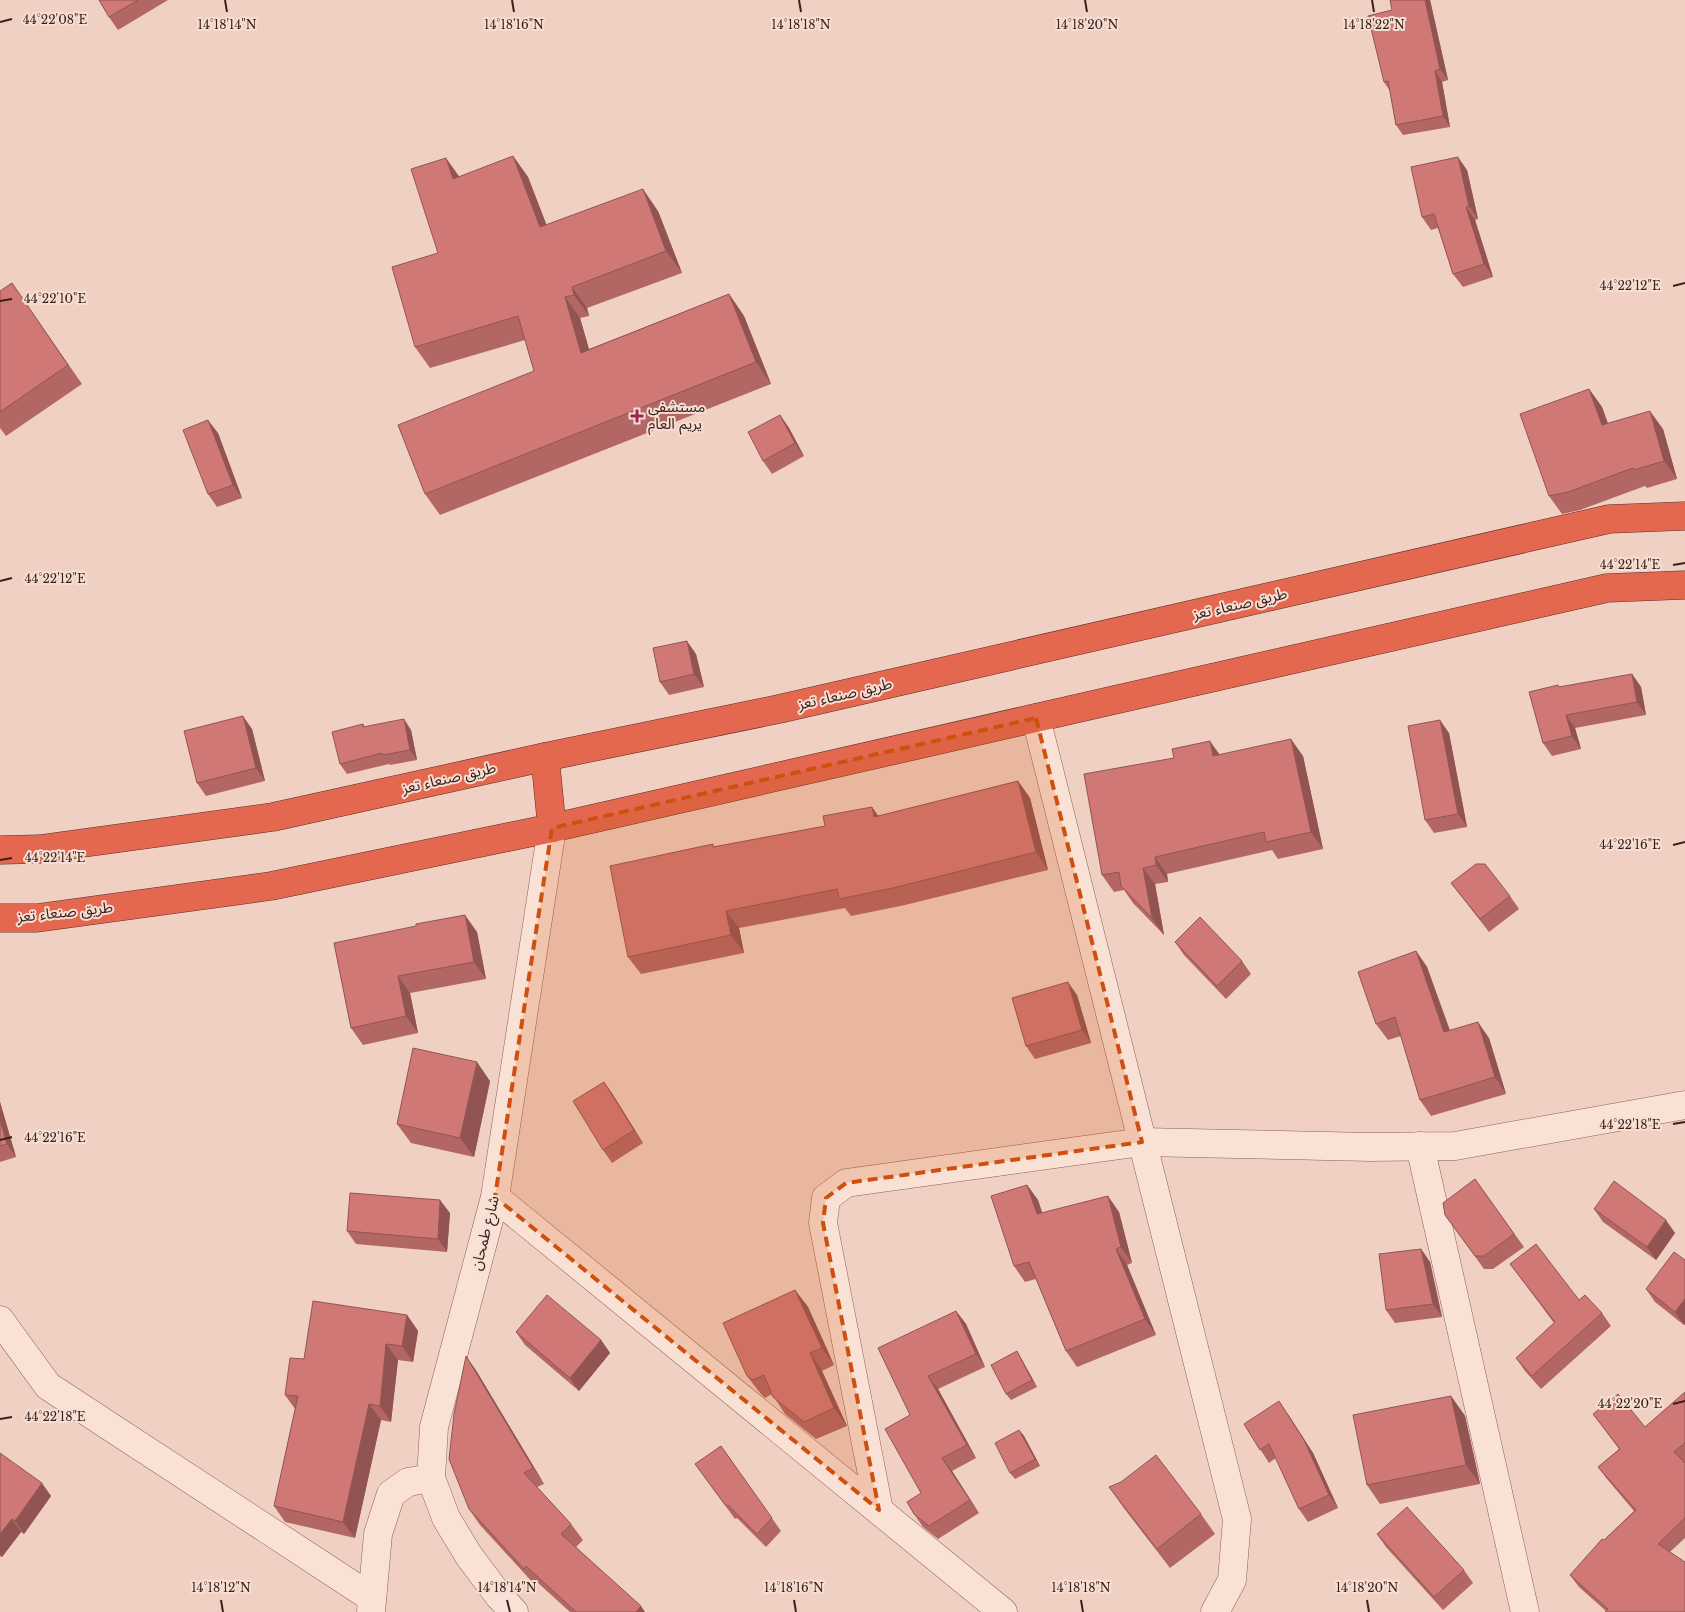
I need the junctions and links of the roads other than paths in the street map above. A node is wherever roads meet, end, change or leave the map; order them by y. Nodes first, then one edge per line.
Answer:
1 (1685, 516) edge
2 (1685, 585) edge
3 (1036, 718) junction
4 (546, 756) junction
5 (552, 828) junction
6 (0, 850) edge
7 (0, 918) edge
8 (1685, 1105) edge
9 (1142, 1142) junction
10 (1420, 1146) junction
11 (495, 1197) junction
12 (4, 1334) edge
13 (431, 1478) junction
14 (879, 1510) junction
15 (371, 1605) edge
16 (514, 1612) edge
17 (1003, 1612) edge
18 (1215, 1612) edge
19 (1525, 1612) edge

1 - 4 highway, طريق صنعاء تعز
2 - 3 highway, طريق صنعاء تعز
3 - 5 highway, طريق صنعاء تعز
3 - 9 street
4 - 5 highway
4 - 6 highway, طريق صنعاء تعز
5 - 7 highway, طريق صنعاء تعز
5 - 11 street, شارع طمحان
8 - 10 street
9 - 10 street
9 - 14 street
9 - 18 street
10 - 19 street
11 - 13 street, شارع طمحان
11 - 14 street
12 - 15 street
13 - 15 street
13 - 16 street, شارع طمحان
14 - 17 street

